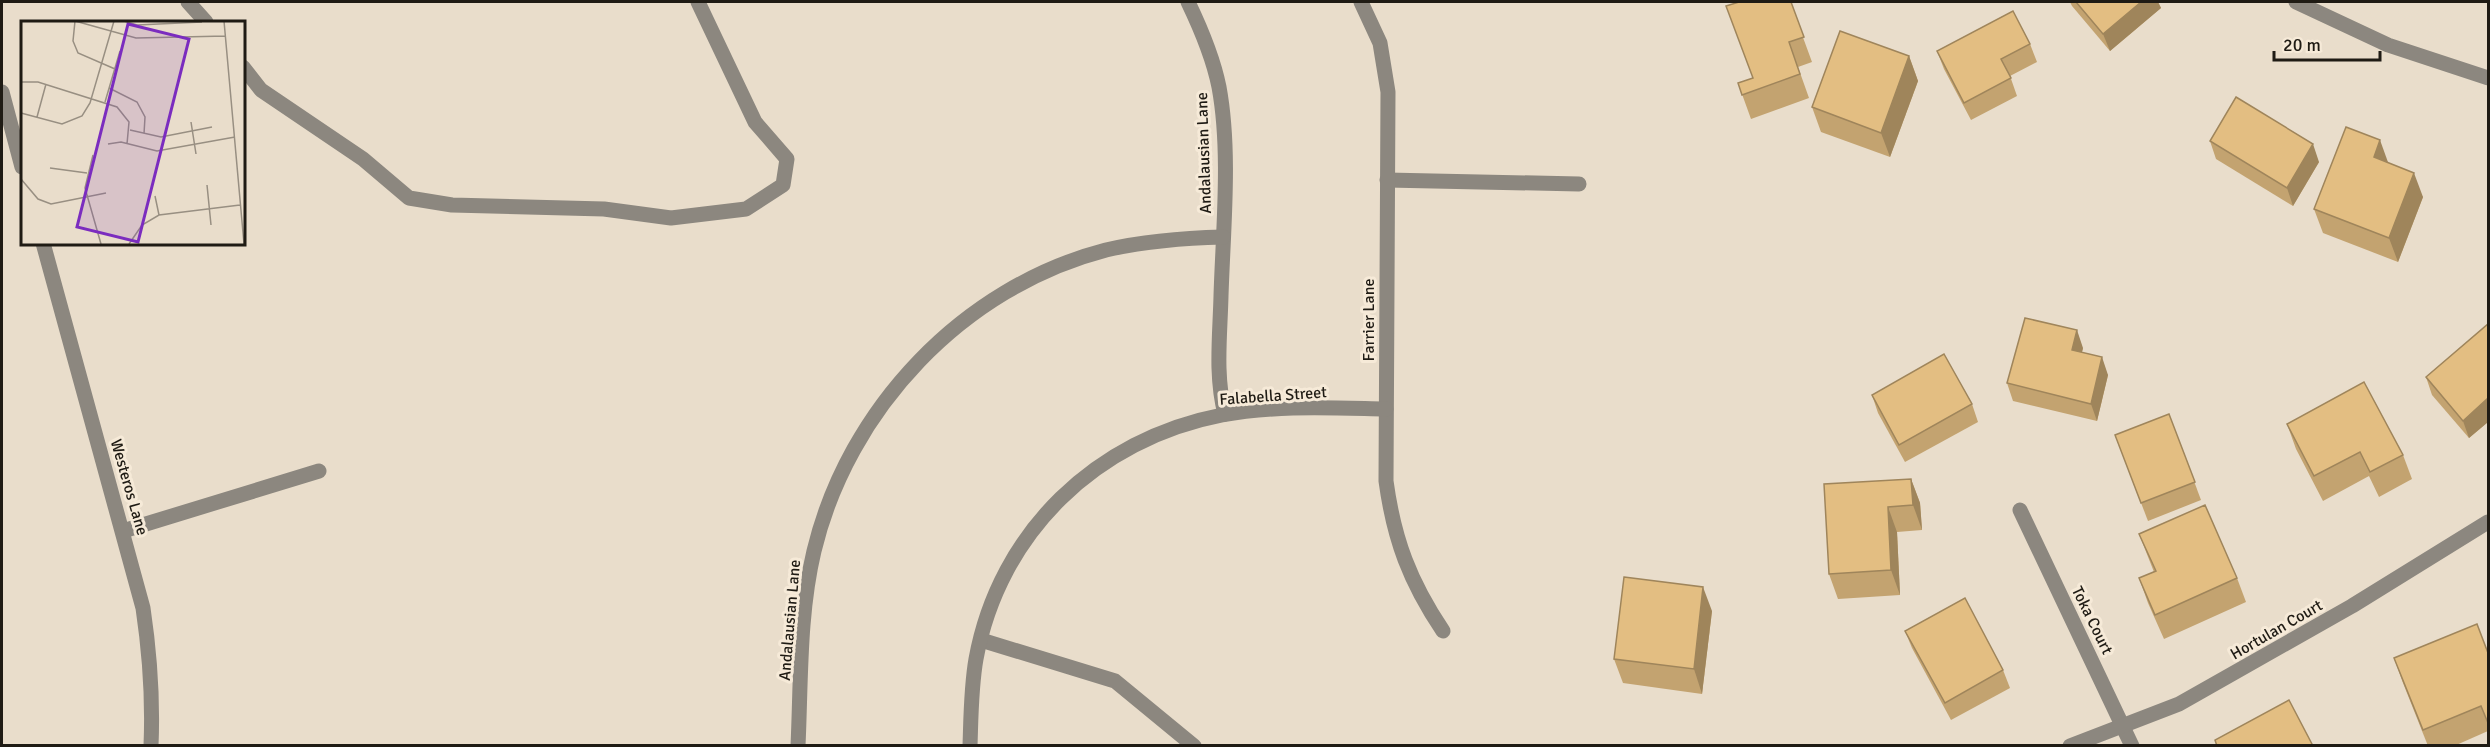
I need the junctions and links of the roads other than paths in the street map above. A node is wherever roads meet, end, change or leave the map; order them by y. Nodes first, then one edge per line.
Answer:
1 (188, 2) edge
2 (698, 2) edge
3 (1188, 2) edge
4 (1361, 2) edge
5 (2296, 2) edge
6 (205, 21) edge
7 (244, 69) edge
8 (2488, 78) edge
9 (2, 92) edge
10 (21, 163) edge
11 (1387, 180) junction
12 (1579, 184) dead end
13 (1223, 237) junction
14 (44, 244) edge
15 (1386, 409) junction
16 (1225, 414) junction
17 (320, 471) dead end
18 (2020, 510) dead end
19 (2488, 522) edge
20 (123, 531) junction
21 (1443, 631) dead end
22 (981, 640) junction
23 (2123, 725) junction
24 (151, 746) edge
25 (798, 746) edge
26 (970, 746) edge
27 (1194, 746) edge
28 (2070, 746) edge
29 (2132, 746) edge

1 - 6 street
2 - 7 street
3 - 13 street, Andalausian Lane
4 - 11 street, Farrier Lane
5 - 8 street
9 - 10 street
11 - 12 street
11 - 15 street, Farrier Lane
13 - 16 street, Andalausian Lane
13 - 25 street, Andalausian Lane
14 - 20 street, Westeros Lane
15 - 16 street, Falabella Street
15 - 21 street, Farrier Lane
16 - 22 street, Falabella Street
17 - 20 street
18 - 23 street, Toka Court
19 - 23 street, Hortulan Court
20 - 24 street, Westeros Lane
22 - 26 street, Falabella Street
22 - 27 street
23 - 28 street, Hortulan Court
23 - 29 street, Toka Court

